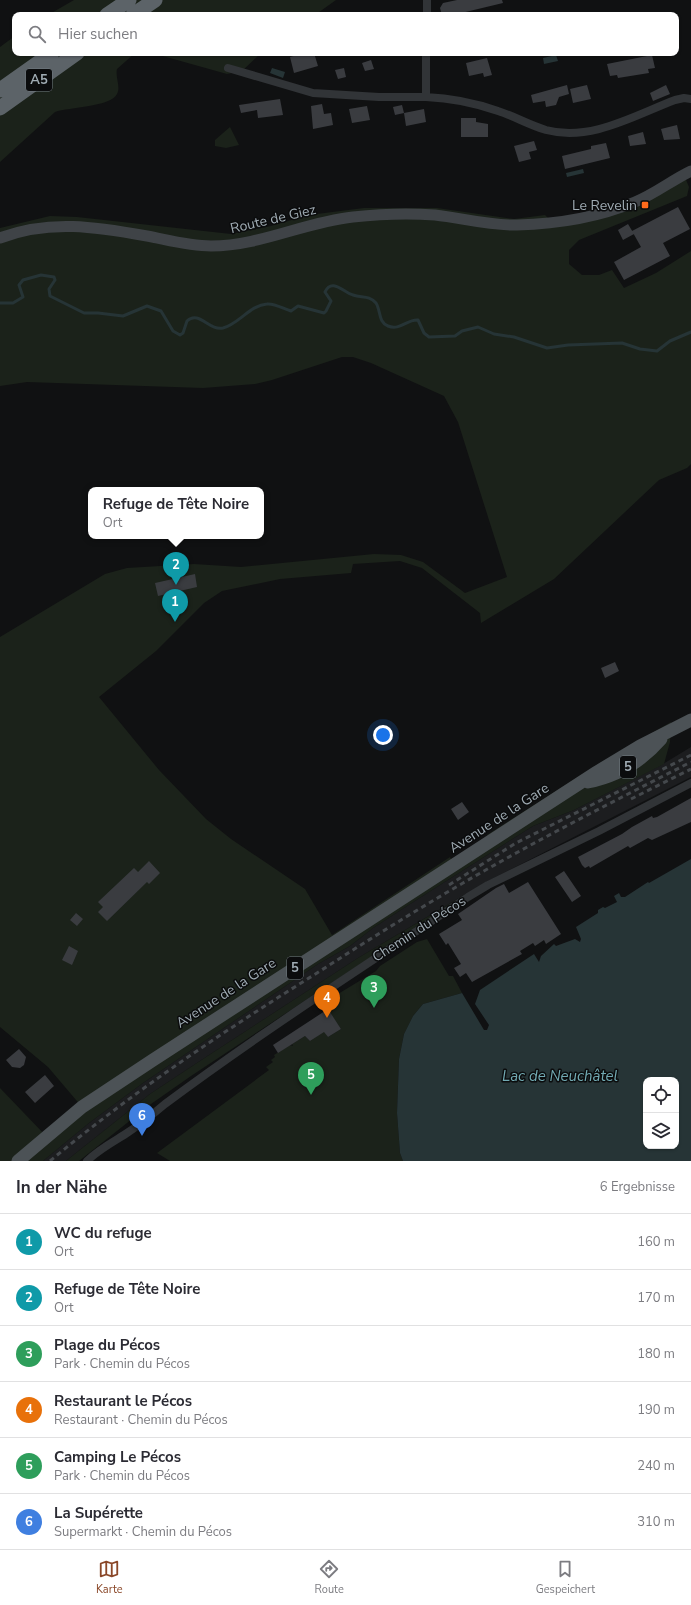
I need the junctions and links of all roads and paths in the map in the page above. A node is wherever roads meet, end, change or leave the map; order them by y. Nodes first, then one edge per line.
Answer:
1 (129, 0) edge
2 (155, 0) edge
3 (428, 0) edge
4 (111, 12) edge
5 (137, 12) edge
6 (427, 12) edge
7 (48, 56) edge
8 (73, 56) edge
9 (426, 56) edge
10 (228, 68) dead end
11 (0, 90) edge
12 (426, 97) junction
13 (691, 99) edge
14 (0, 108) edge
15 (691, 171) edge
16 (0, 238) edge
17 (691, 720) edge
18 (691, 783) edge
19 (18, 1161) edge
20 (87, 1161) edge

1 - 4 highway
2 - 5 highway
3 - 6 street
7 - 11 highway, A5
8 - 14 highway, A5
9 - 12 street
10 - 12 street
12 - 13 street
15 - 16 street, Route de Giez
17 - 19 main road, Avenue de la Gare / 5
18 - 20 street, Chemin du Pécos

